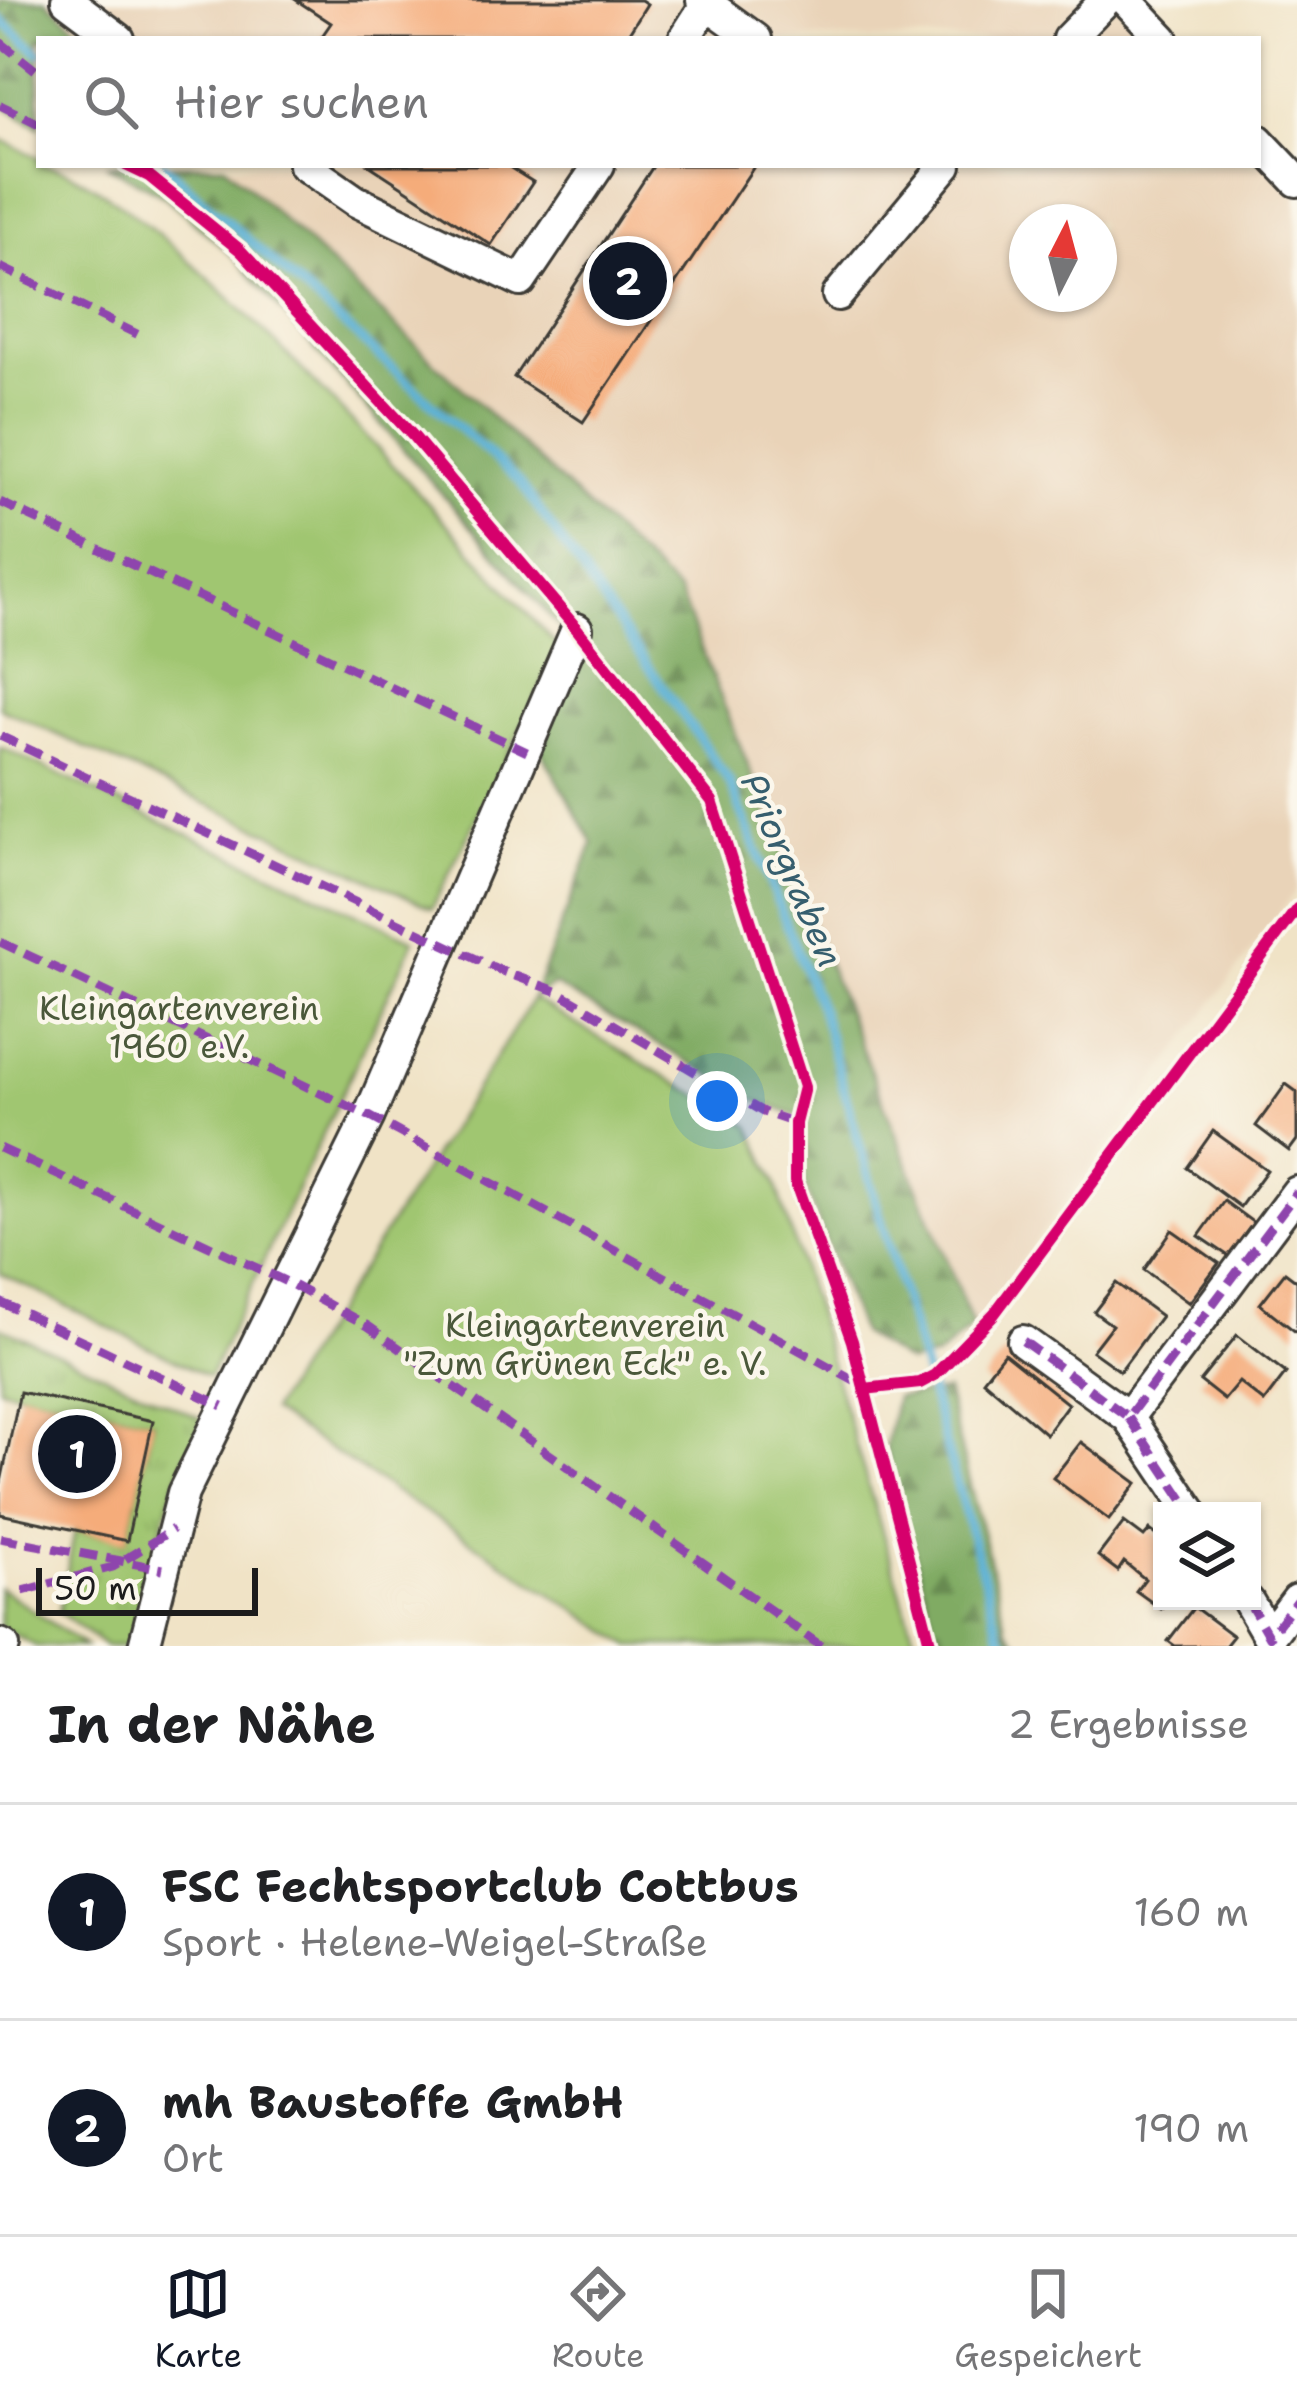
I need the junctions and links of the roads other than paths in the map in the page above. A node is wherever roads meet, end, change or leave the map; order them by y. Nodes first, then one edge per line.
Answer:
1 (67, 0) edge
2 (1106, 0) edge
3 (1126, 0) edge
4 (705, 2) edge
5 (115, 36) edge
6 (685, 36) edge
7 (752, 36) edge
8 (1071, 36) edge
9 (1160, 36) edge
10 (1261, 143) edge
11 (308, 168) edge
12 (597, 168) edge
13 (937, 168) edge
14 (1297, 181) edge
15 (838, 296) dead end
16 (577, 629) dead end
17 (1297, 1192) edge
18 (1023, 1341) dead end
19 (1128, 1417) junction
20 (1185, 1502) edge
21 (1297, 1600) edge
22 (1253, 1610) edge
23 (144, 1646) edge

1 - 5 street
2 - 8 street
3 - 9 street
4 - 6 street
4 - 7 street
10 - 14 street
11 - 12 street
13 - 15 street
16 - 23 street
17 - 19 street
18 - 19 street
19 - 20 street
21 - 22 street

